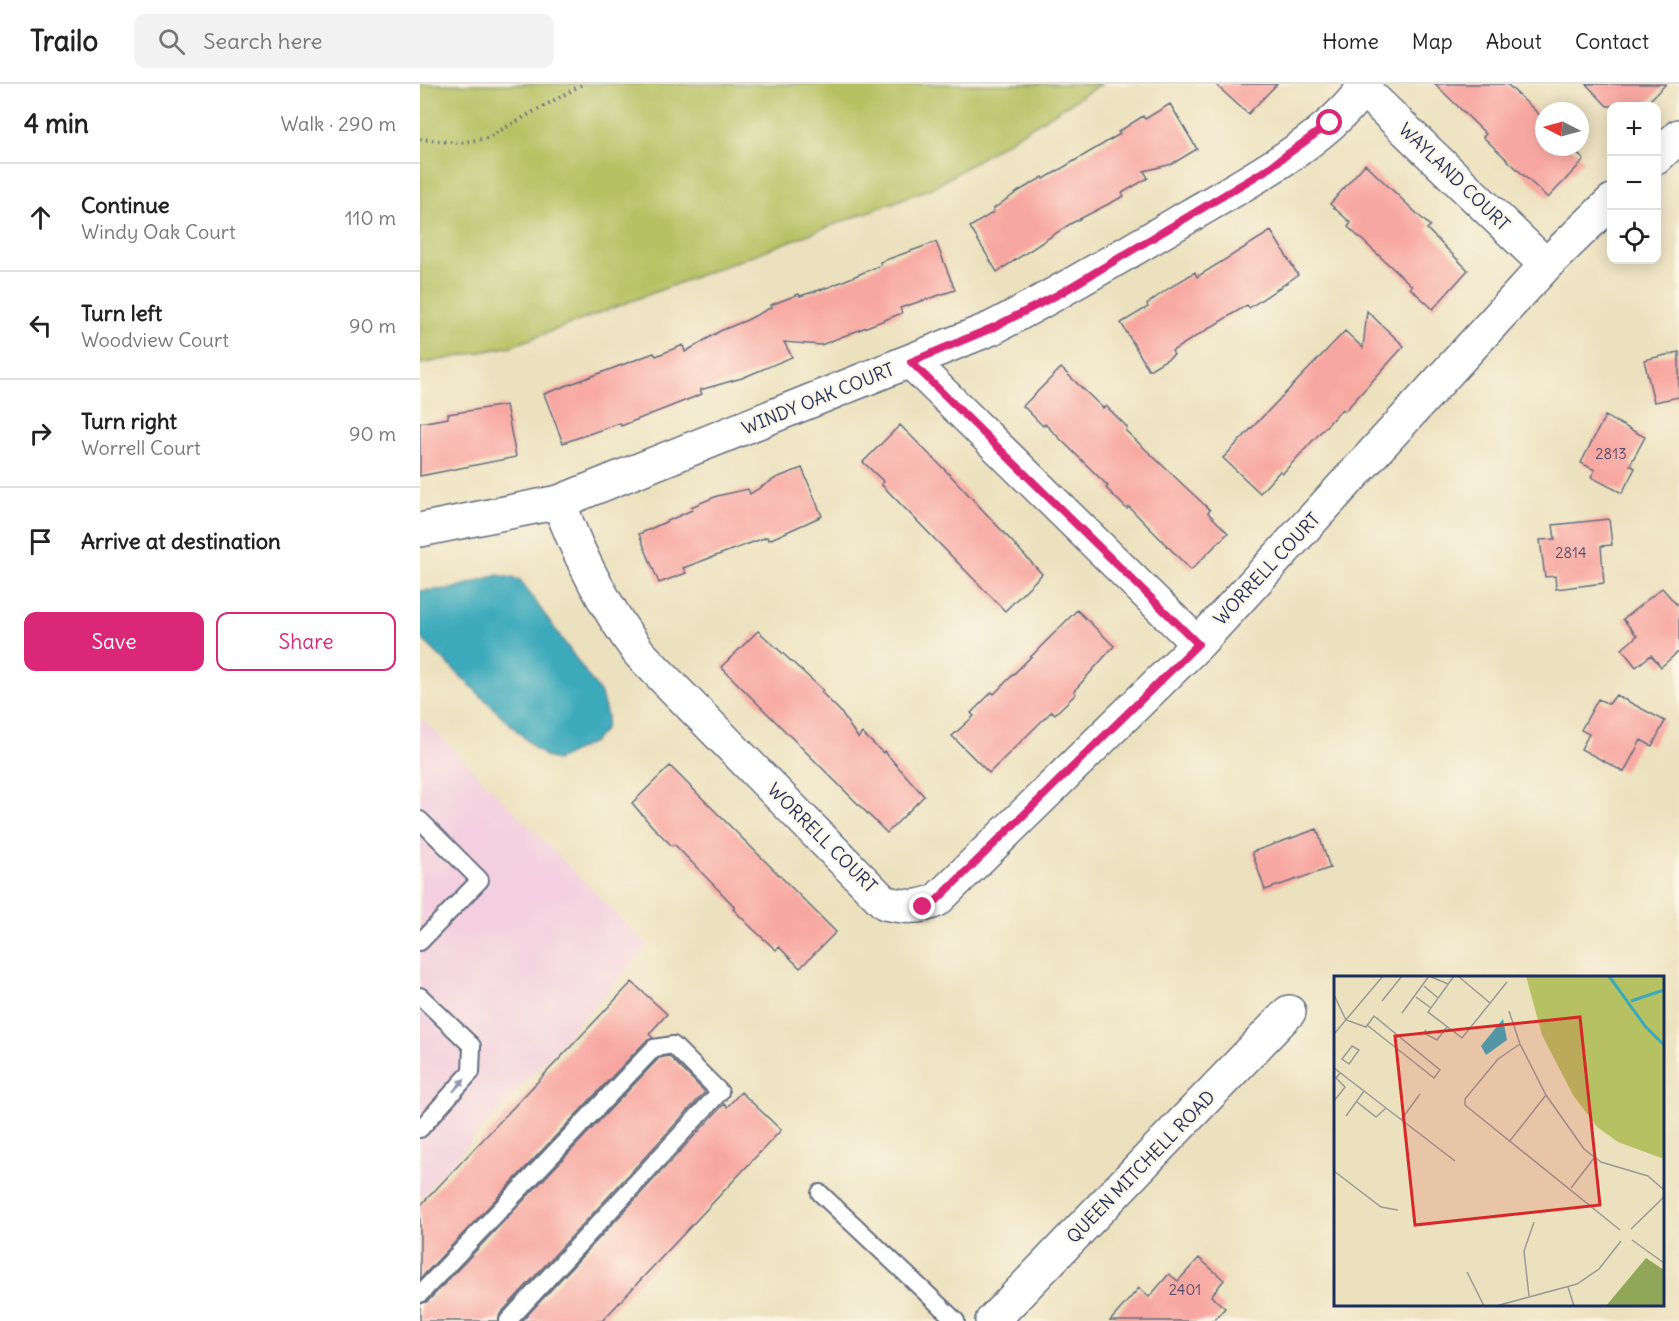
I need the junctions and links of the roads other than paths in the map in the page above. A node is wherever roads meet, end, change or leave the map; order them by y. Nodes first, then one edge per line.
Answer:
1 (1364, 87) edge
2 (1679, 136) edge
3 (1658, 156) edge
4 (1607, 205) edge
5 (1546, 265) junction
6 (911, 362) junction
7 (559, 502) junction
8 (420, 531) edge
9 (1198, 644) junction
10 (420, 820) edge
11 (420, 942) edge
12 (420, 996) edge
13 (1289, 1012) dead end
14 (420, 1129) edge
15 (820, 1193) dead end
16 (420, 1294) edge
17 (508, 1321) edge
18 (957, 1321) edge
19 (992, 1321) edge

1 - 5 street, WAYLAND COURT
1 - 6 street, WINDY OAK COURT
2 - 3 street
4 - 5 street, WORRELL COURT
5 - 9 street, WORRELL COURT
6 - 7 street, WINDY OAK COURT
6 - 9 street
7 - 8 street, WINDY OAK COURT
7 - 9 street, WORRELL COURT
10 - 11 lane
14 -> 12 lane
13 - 19 street, QUEEN MITCHELL ROAD
15 - 18 lane
16 - 17 lane

